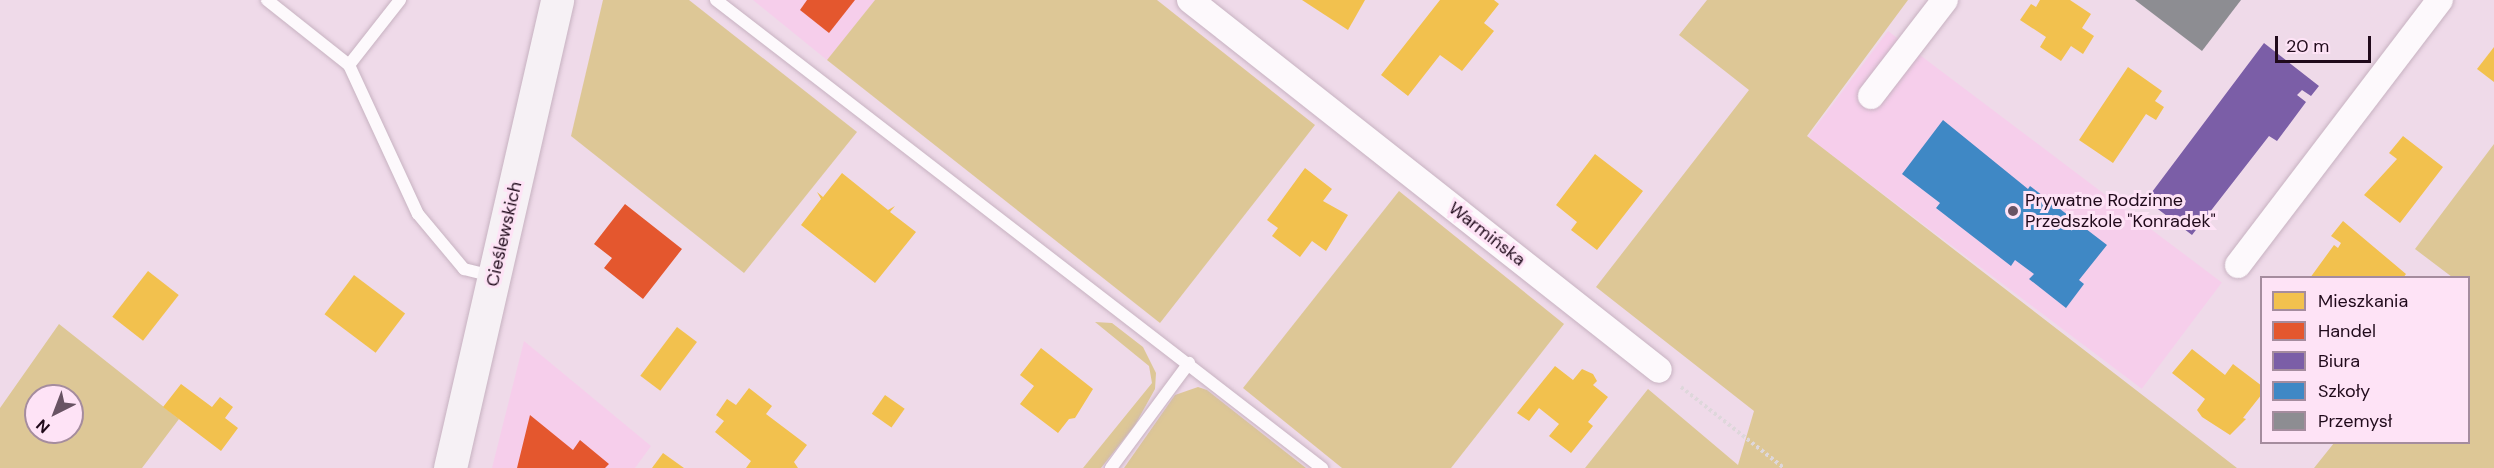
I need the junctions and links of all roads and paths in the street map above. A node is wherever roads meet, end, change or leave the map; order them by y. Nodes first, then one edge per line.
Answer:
1 (267, 0) edge
2 (400, 0) edge
3 (557, 0) edge
4 (716, 0) edge
5 (1190, 0) edge
6 (1945, 0) edge
7 (2440, 0) edge
8 (349, 64) junction
9 (1871, 96) dead end
10 (2238, 265) dead end
11 (495, 276) junction
12 (1189, 363) junction
13 (1659, 369) joint
14 (450, 468) edge
15 (1111, 468) edge
16 (1322, 468) edge
17 (1784, 468) edge

1 - 8 lane
2 - 8 lane
3 - 11 street, Cieślewskich
4 - 12 lane
5 - 13 street, Warmińska
6 - 9 street
7 - 10 street
8 - 11 lane
11 - 14 street, Cieślewskich
12 - 15 lane
12 - 16 lane
13 - 17 path

